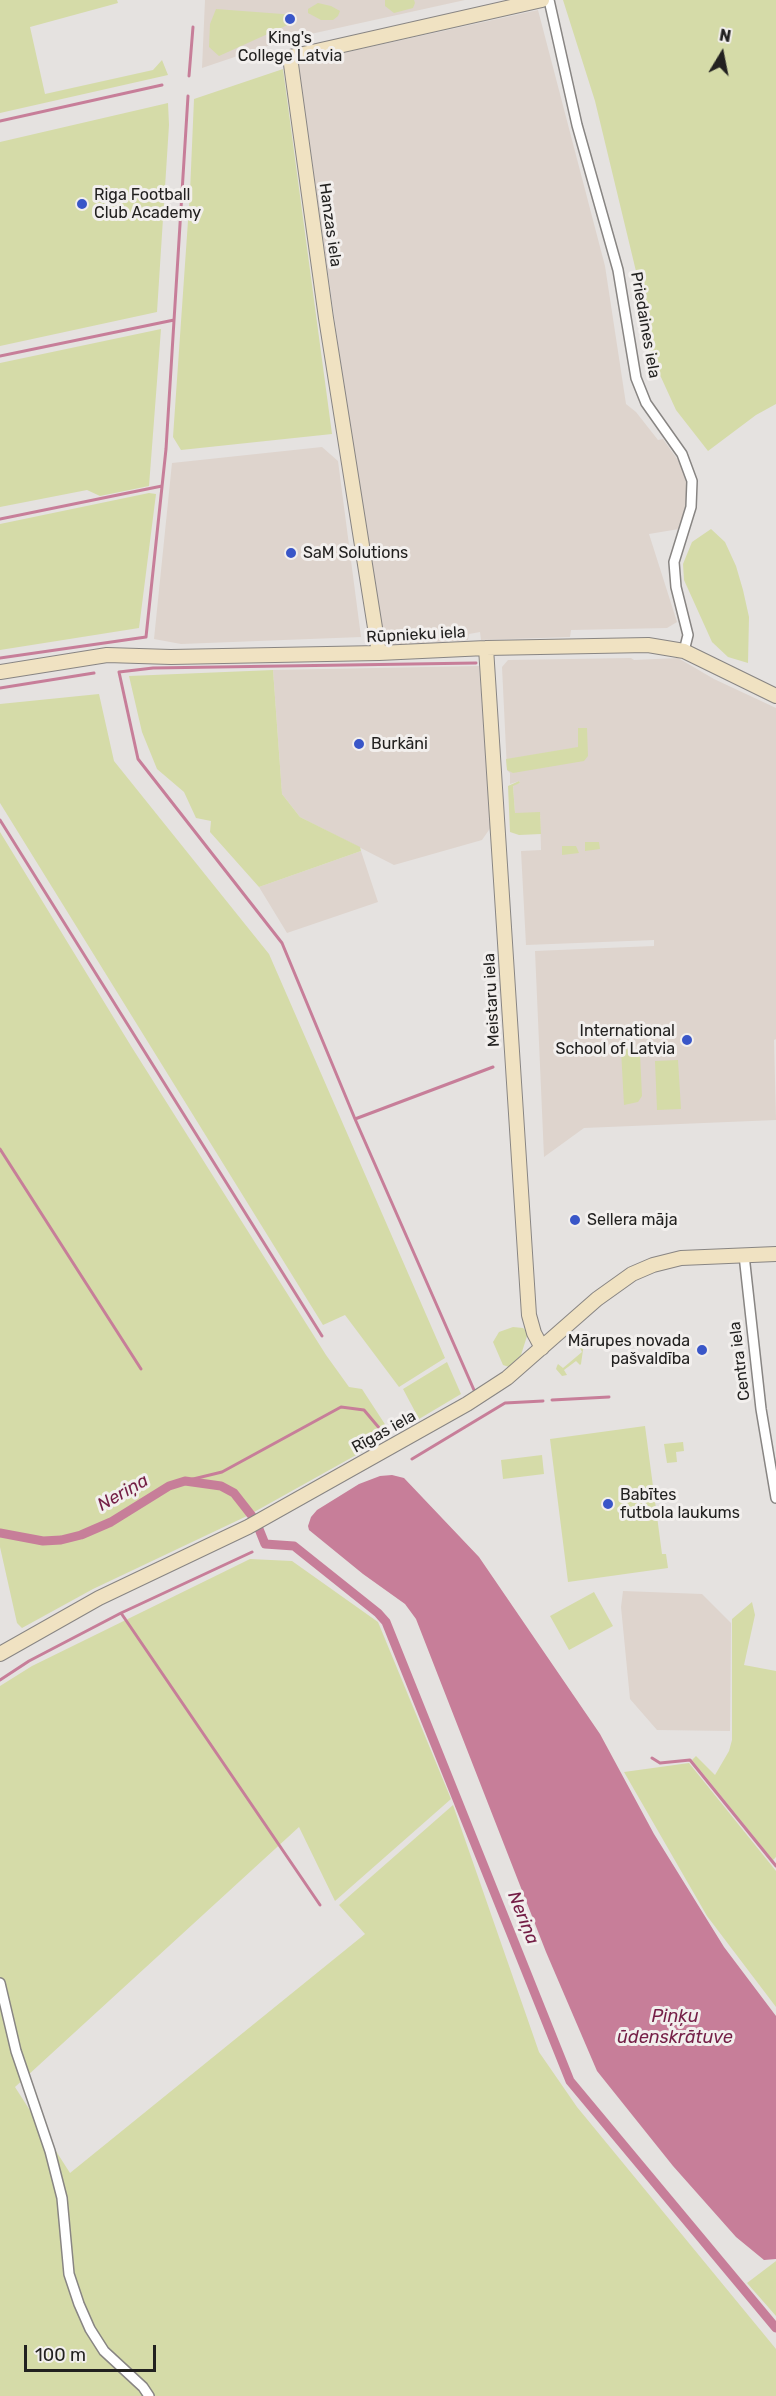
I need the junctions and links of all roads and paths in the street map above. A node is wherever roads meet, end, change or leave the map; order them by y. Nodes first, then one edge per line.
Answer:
1 (542, 0) edge
2 (549, 0) edge
3 (486, 648) junction
4 (684, 651) junction
5 (379, 653) junction
6 (0, 672) edge
7 (776, 696) edge
8 (776, 1254) edge
9 (744, 1255) junction
10 (542, 1348) junction
11 (776, 1498) edge
12 (0, 1654) edge
13 (0, 1983) edge
14 (149, 2396) edge

1 - 5 street, Hanzas iela
2 - 4 street, Priedaines iela
3 - 4 street, Rūpnieku iela
3 - 5 street, Rūpnieku iela
3 - 10 street, Meistaru iela
4 - 7 street
5 - 6 street, Rūpnieku iela
8 - 9 street, Rīgas iela
9 - 10 street, Rīgas iela
9 - 11 street, Centra iela
10 - 12 street, Rīgas iela
13 - 14 street

